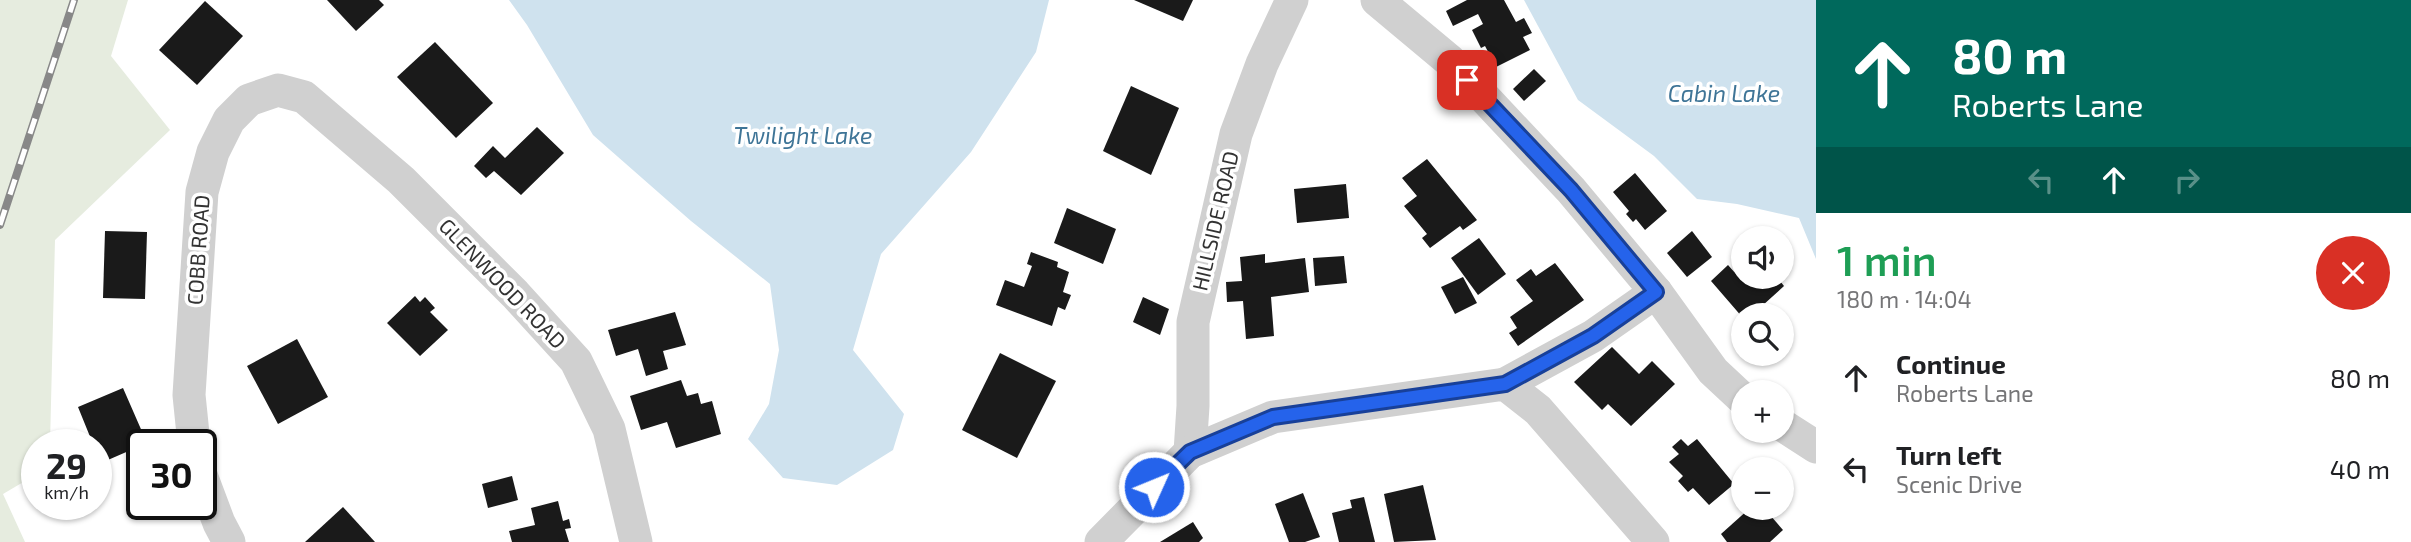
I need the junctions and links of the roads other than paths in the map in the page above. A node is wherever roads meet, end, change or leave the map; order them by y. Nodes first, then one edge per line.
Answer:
1 (1292, 0) edge
2 (1377, 0) edge
3 (278, 90) joint
4 (1656, 292) junction
5 (1505, 384) junction
6 (1731, 388) edge
7 (192, 429) edge
8 (1794, 433) edge
9 (1816, 447) edge
10 (1190, 452) junction
11 (217, 518) edge
12 (229, 542) edge
13 (636, 542) edge
14 (1101, 542) edge
15 (1653, 542) edge

1 - 10 street, HILLSIDE ROAD
2 - 4 street
3 - 7 street, COBB ROAD
3 - 13 street, GLENWOOD ROAD
4 - 5 street
4 - 6 street
5 - 10 street
5 - 15 street
8 - 9 street
10 - 14 street
11 - 12 street

